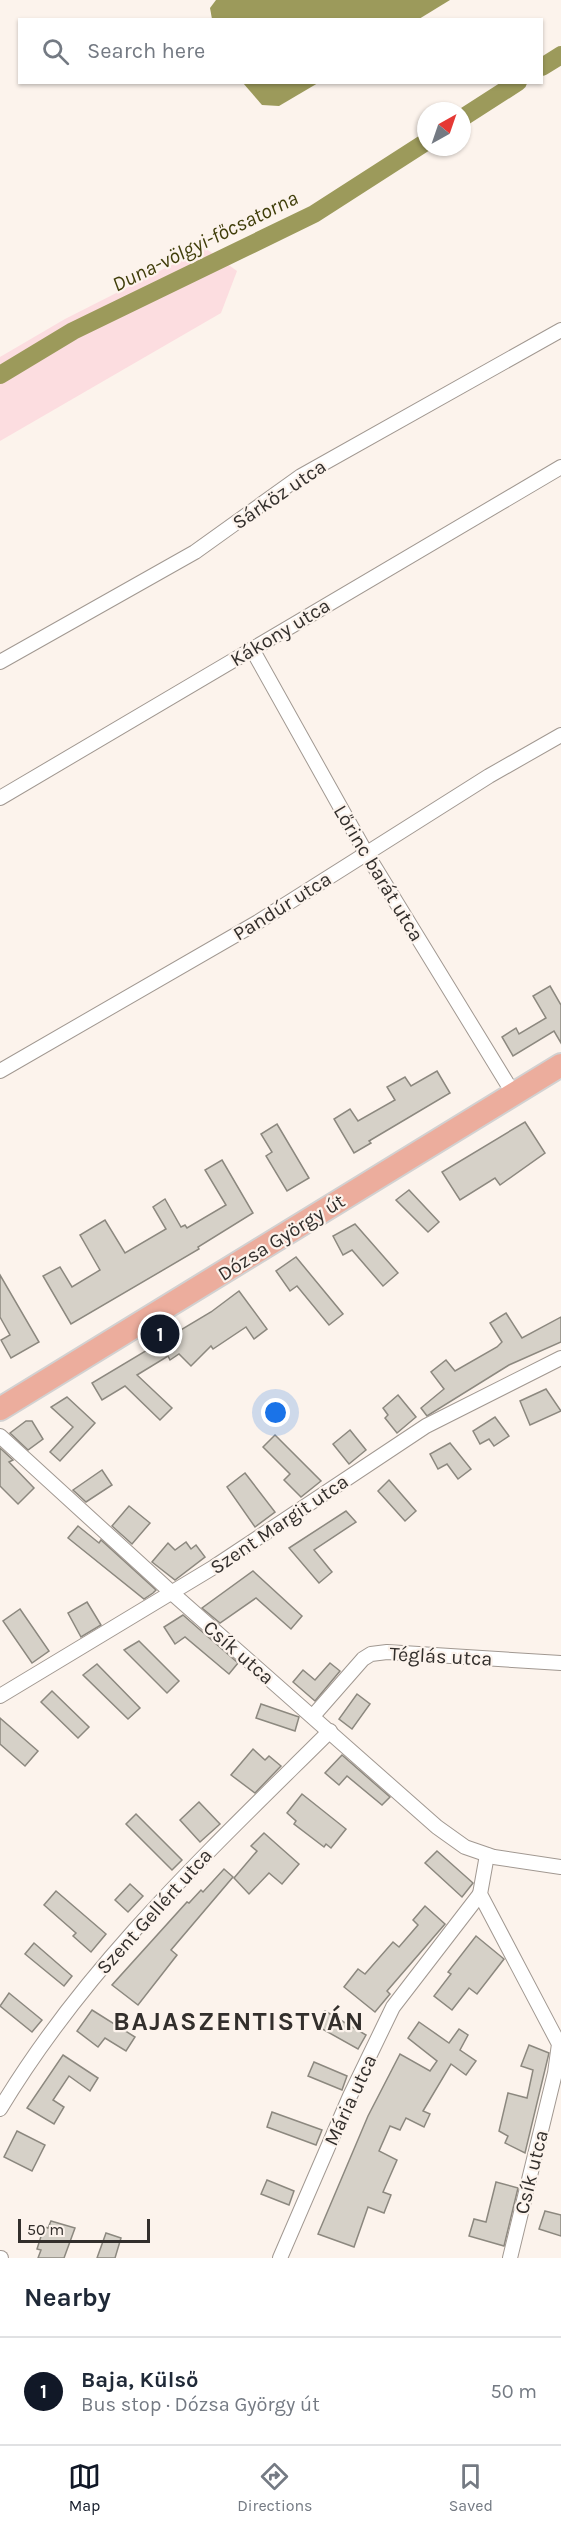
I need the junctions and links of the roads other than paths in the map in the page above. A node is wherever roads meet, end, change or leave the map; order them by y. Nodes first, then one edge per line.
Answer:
1 (561, 330) edge
2 (561, 467) edge
3 (252, 649) junction
4 (0, 662) edge
5 (561, 735) edge
6 (0, 798) edge
7 (366, 854) junction
8 (561, 1065) edge
9 (0, 1071) edge
10 (513, 1093) junction
11 (561, 1358) edge
12 (0, 1409) edge
13 (0, 1436) edge
14 (172, 1593) junction
15 (561, 1663) edge
16 (0, 1696) edge
17 (313, 1716) junction
18 (330, 1731) junction
19 (490, 1856) junction
20 (561, 1867) edge
21 (480, 1894) junction
22 (0, 2109) edge
23 (280, 2258) edge
24 (510, 2258) edge

1 - 4 street, Sárköz utca
2 - 3 street, Kákony utca
3 - 6 street, Kákony utca
3 - 7 street, Lőrinc barát utca
5 - 7 street, Pandúr utca
7 - 9 street, Pandúr utca
7 - 10 street, Lőrinc barát utca
8 - 10 main road, Dózsa György út
10 - 12 main road, Dózsa György út
11 - 14 street, Szent Margit utca
13 - 14 street, Csík utca
14 - 16 street, Szent Margit utca
14 - 17 street, Csík utca
15 - 17 street, Téglás utca
17 - 18 street, Csík utca
18 - 19 street, Csík utca
18 - 22 street, Szent Gellért utca
19 - 20 street, Csík utca
19 - 21 street
21 - 23 street, Mária utca
21 - 24 street, Csík utca

